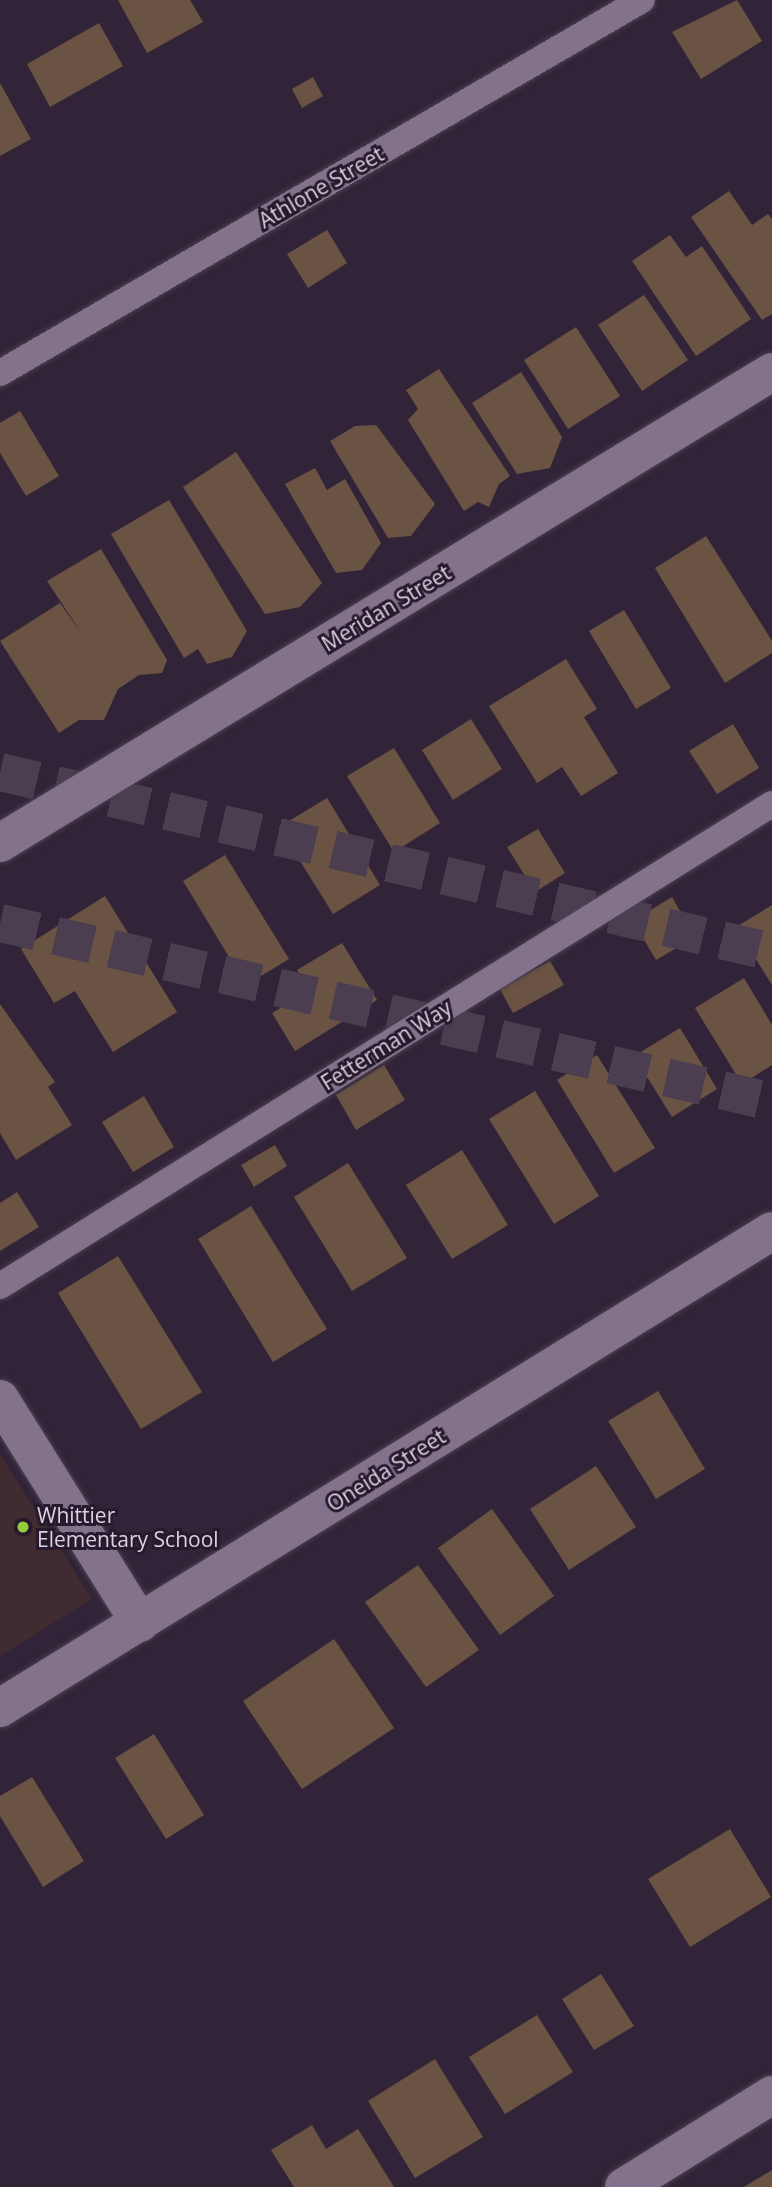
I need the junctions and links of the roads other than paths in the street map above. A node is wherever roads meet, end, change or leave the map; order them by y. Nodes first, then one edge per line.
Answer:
1 (642, 0) edge
2 (0, 373) edge
3 (771, 375) edge
4 (772, 804) edge
5 (0, 843) edge
6 (772, 1231) edge
7 (0, 1286) edge
8 (0, 1399) edge
9 (140, 1623) junction
10 (0, 1708) edge
11 (772, 2095) edge
12 (624, 2187) edge

1 - 2 lane, Athlone Street
3 - 5 street, Meridan Street
4 - 7 lane, Fetterman Way
6 - 9 street, Oneida Street
8 - 9 street
9 - 10 street, Oneida Street
11 - 12 street

